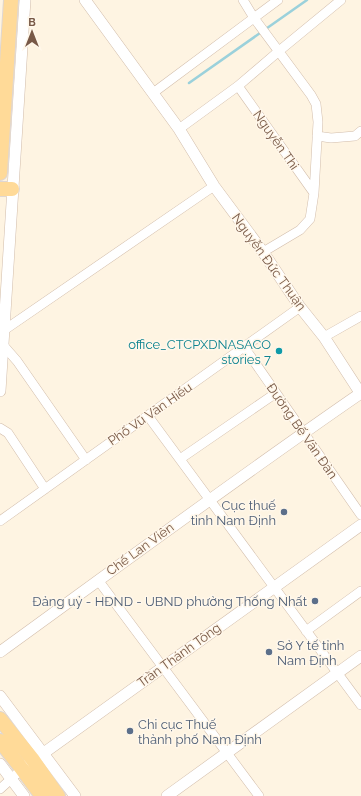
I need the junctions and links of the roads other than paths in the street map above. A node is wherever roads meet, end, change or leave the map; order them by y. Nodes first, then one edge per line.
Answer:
1 (11, 0) edge
2 (25, 0) edge
3 (85, 0) edge
4 (243, 0) edge
5 (278, 0) edge
6 (341, 0) edge
7 (254, 18) junction
8 (279, 51) junction
9 (238, 86) junction
10 (153, 93) junction
11 (179, 130) junction
12 (317, 136) junction
13 (359, 136) edge
14 (0, 173) edge
15 (214, 186) junction
16 (6, 189) edge
17 (314, 193) junction
18 (263, 252) junction
19 (300, 307) junction
20 (361, 316) edge
21 (2, 331) edge
22 (324, 337) junction
23 (3, 345) junction
24 (244, 347) junction
25 (0, 391) edge
26 (276, 393) junction
27 (361, 393) edge
28 (148, 416) junction
29 (0, 428) edge
30 (303, 433) junction
31 (180, 459) junction
32 (86, 460) junction
33 (45, 489) junction
34 (209, 499) junction
35 (361, 515) edge
36 (0, 521) edge
37 (361, 524) edge
38 (98, 580) junction
39 (274, 587) junction
40 (361, 591) edge
41 (306, 631) junction
42 (0, 652) edge
43 (361, 656) edge
44 (163, 667) junction
45 (338, 673) junction
46 (0, 696) edge
47 (361, 705) edge
48 (0, 719) edge
49 (0, 742) edge
50 (227, 753) junction
51 (33, 761) junction
52 (0, 764) edge
53 (11, 779) junction
54 (0, 788) edge
55 (24, 796) edge
56 (42, 796) edge
57 (58, 796) edge
58 (75, 796) edge
59 (167, 796) edge
60 (258, 796) edge

1 - 14 main road
2 - 16 street
3 - 10 street, Nguyễn Đức Thuận
4 - 7 street
5 - 7 street
6 - 8 street
7 - 8 street
7 - 10 street
8 - 9 street
8 - 12 street
9 - 11 street
9 - 17 street, Nguyễn Thi
10 - 11 street, Nguyễn Đức Thuận
11 - 15 street, Nguyễn Đức Thuận
12 - 13 street
12 - 17 street
15 - 18 street, Nguyễn Đức Thuận
15 - 21 street
16 - 21 street
17 - 18 street
18 - 19 street, Nguyễn Đức Thuận
19 - 22 street, Nguyễn Đức Thuận
19 - 24 street, Phố Vũ Văn Hiếu
20 - 22 street
21 - 23 street
22 - 27 street, Nguyễn Đức Thuận
23 - 25 street
23 - 32 street
24 - 26 street, Đường Bế Văn Đàn
24 - 28 street, Phố Vũ Văn Hiếu
26 - 30 street, Đường Bế Văn Đàn
26 - 31 street
27 - 30 street, Chế Lan Viên
28 - 31 street
28 - 32 street, Phố Vũ Văn Hiếu
29 - 33 street
30 - 34 street, Chế Lan Viên
30 - 35 street, Đường Bế Văn Đàn
31 - 34 street
32 - 33 street, Phố Vũ Văn Hiếu
33 - 36 street, Phố Vũ Văn Hiếu
34 - 38 street, Chế Lan Viên
34 - 39 street
37 - 39 street, Trần Thánh Tông
38 - 42 street, Chế Lan Viên
38 - 44 street
39 - 41 street
39 - 44 street, Trần Thánh Tông
40 - 41 street
41 - 45 street
43 - 45 street
44 - 50 street
44 - 51 street, Trần Thánh Tông
45 - 47 street
45 - 50 street
46 - 51 street
48 - 51 main road
49 - 51 main road
50 - 59 street
50 - 60 street
51 - 53 street, Trần Thánh Tông
51 - 56 main road
51 - 57 main road
51 - 58 street
52 - 53 street
53 - 54 street, Trần Thánh Tông
53 - 55 street

